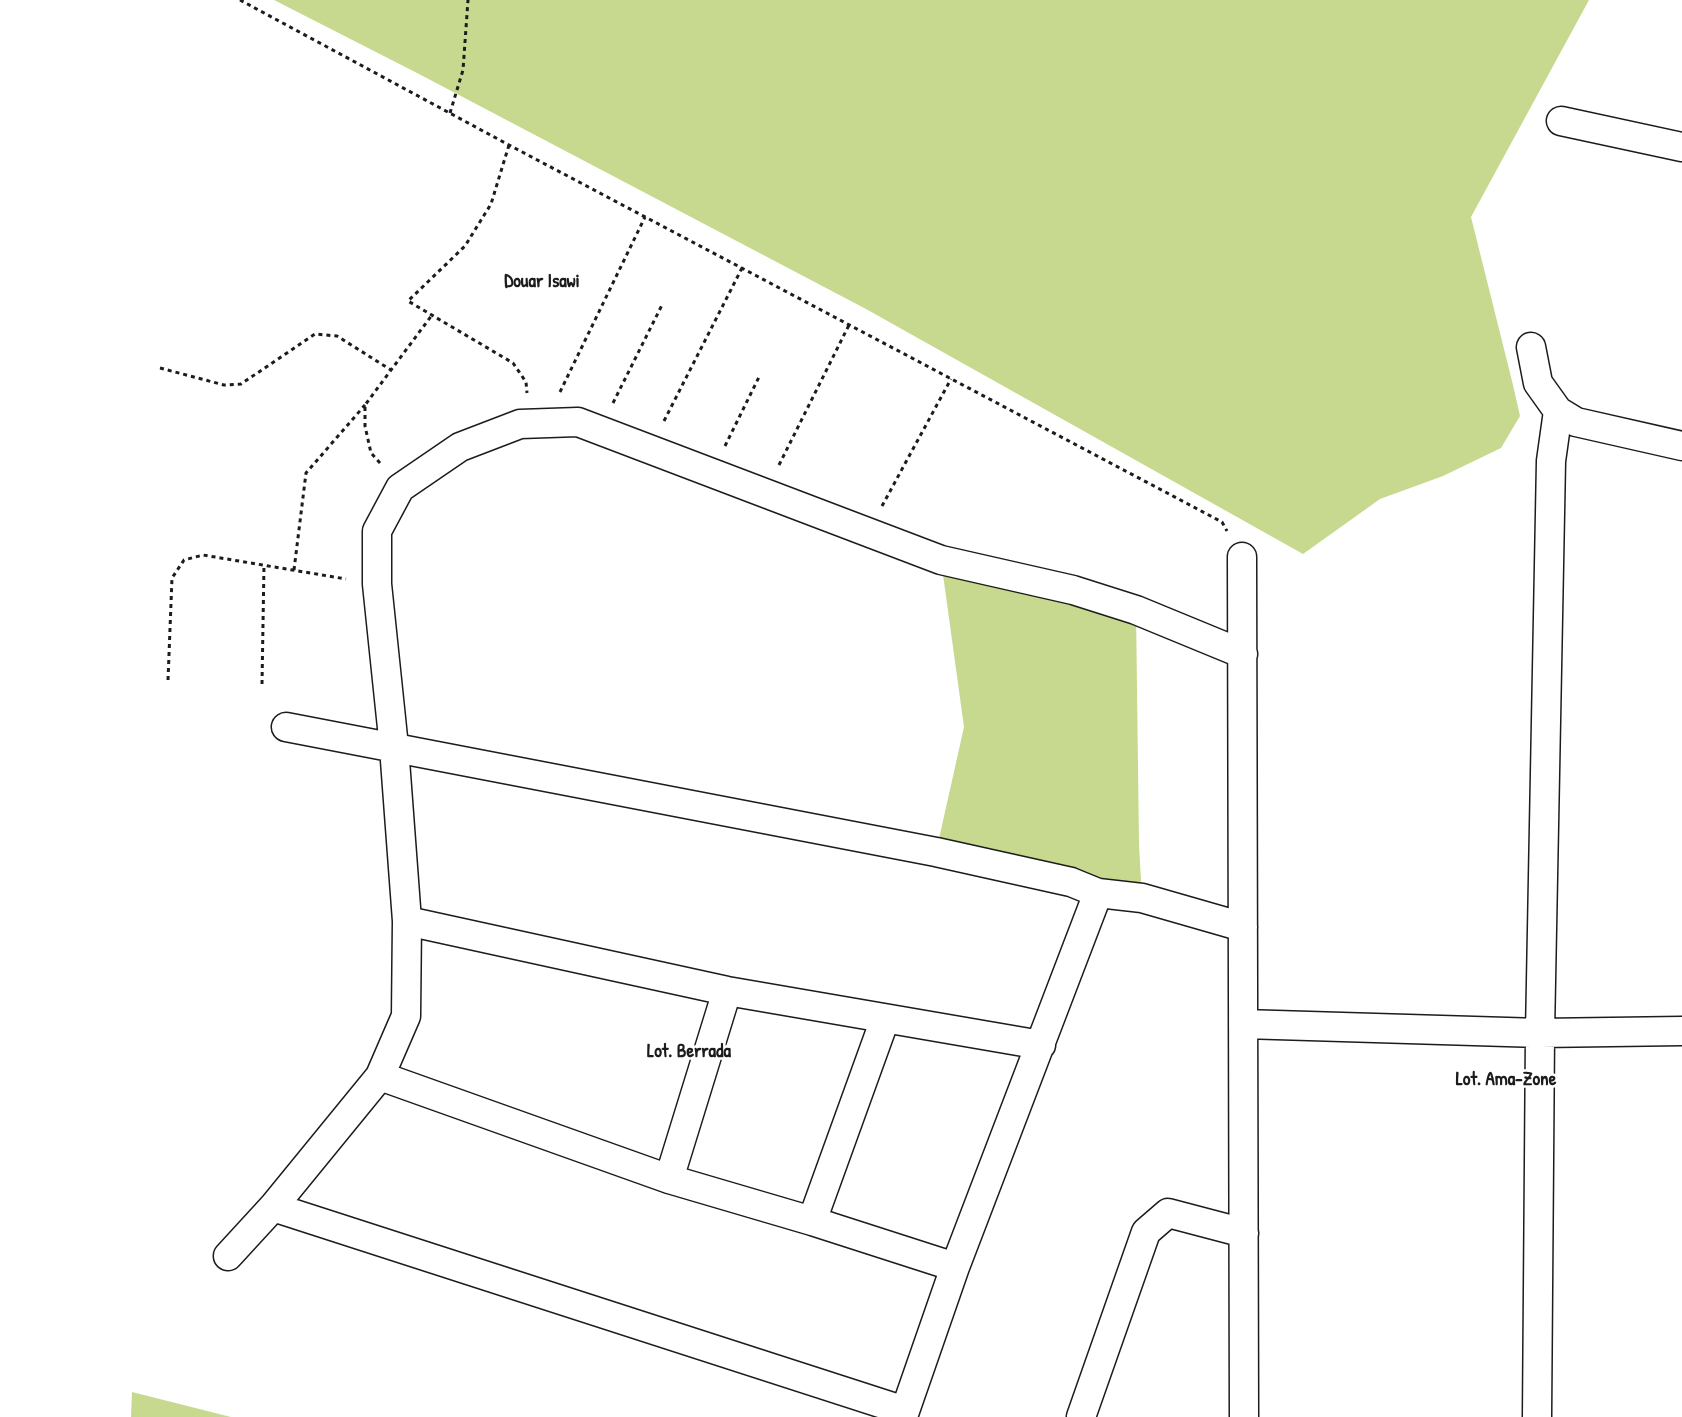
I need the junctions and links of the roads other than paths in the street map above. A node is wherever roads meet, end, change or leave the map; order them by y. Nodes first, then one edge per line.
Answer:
1 (1561, 122) dead end
2 (1682, 147) edge
3 (1531, 347) dead end
4 (1558, 411) junction
5 (1682, 446) edge
6 (1242, 557) dead end
7 (1243, 654) junction
8 (286, 727) dead end
9 (394, 747) junction
10 (1098, 893) junction
11 (407, 922) junction
12 (1243, 927) junction
13 (727, 991) junction
14 (885, 1019) junction
15 (1243, 1024) junction
16 (1682, 1031) edge
17 (1540, 1034) junction
18 (1041, 1044) junction
19 (380, 1076) junction
20 (669, 1179) junction
21 (273, 1207) junction
22 (812, 1221) junction
23 (1244, 1234) junction
24 (228, 1256) dead end
25 (955, 1267) junction
26 (1081, 1417) edge
27 (1244, 1417) edge
28 (1536, 1417) edge

1 - 2 street
3 - 4 street
4 - 5 street
4 - 17 street
6 - 7 street
7 - 9 street
7 - 12 street
8 - 9 street
9 - 10 street
9 - 11 street
10 - 12 street
10 - 18 street
11 - 13 street
11 - 19 street
12 - 15 street
13 - 14 street
13 - 20 street
14 - 18 street
14 - 22 street
15 - 17 street
15 - 23 street
16 - 17 street
17 - 28 street
18 - 25 street
19 - 20 street
19 - 21 street
20 - 22 street
21 - 24 street
21 - 25 street
22 - 25 street
23 - 26 street
23 - 27 street

